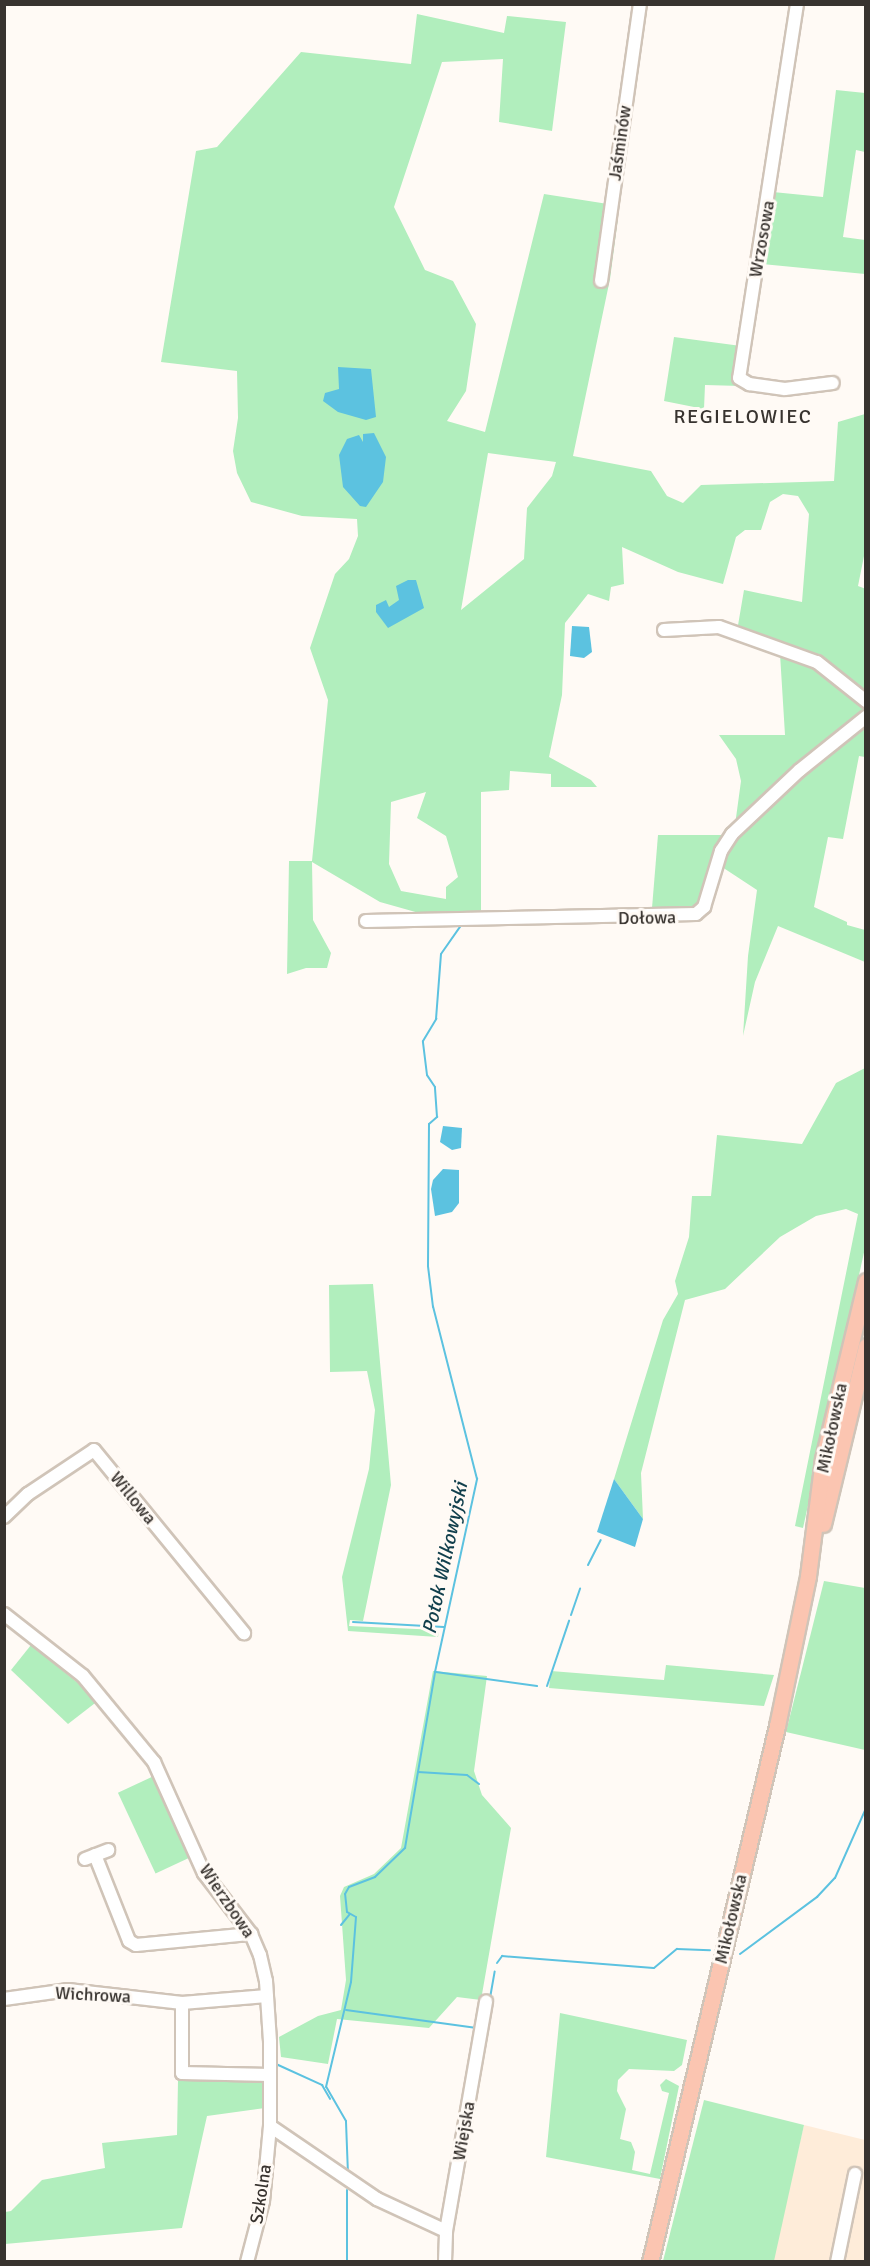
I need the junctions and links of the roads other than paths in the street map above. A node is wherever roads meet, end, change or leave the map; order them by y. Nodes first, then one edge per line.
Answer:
1 (640, 4) edge
2 (797, 4) edge
3 (601, 281) dead end
4 (833, 383) dead end
5 (664, 630) dead end
6 (866, 701) edge
7 (866, 717) edge
8 (366, 921) dead end
9 (866, 1281) edge
10 (866, 1346) edge
11 (4, 1517) edge
12 (808, 1576) junction
13 (4, 1614) edge
14 (244, 1633) dead end
15 (108, 1850) dead end
16 (251, 1934) junction
17 (267, 1996) junction
18 (4, 1999) edge
19 (486, 2001) dead end
20 (182, 2003) junction
21 (270, 2075) junction
22 (270, 2126) junction
23 (855, 2174) dead end
24 (446, 2231) junction
25 (251, 2260) edge
26 (445, 2262) edge
27 (650, 2262) edge
28 (837, 2262) edge

1 - 3 street, Jaśminów
2 - 4 street, Wrzosowa
5 - 6 street
7 - 8 street, Dołowa
9 - 12 main road, Mikołowska
10 - 12 main road, Mikołowska
11 - 14 street, Willowa
12 - 27 main road, Mikołowska
13 - 16 street, Wierzbowa
15 - 16 street
16 - 17 street, Wierzbowa
17 - 20 street, Wichrowa
17 - 21 street, Wierzbowa
18 - 20 street, Wichrowa
19 - 24 street, Wiejska
20 - 21 street
21 - 22 street, Wierzbowa
22 - 24 street
22 - 25 street, Szkolna
23 - 28 street
24 - 26 street, Wiejska

